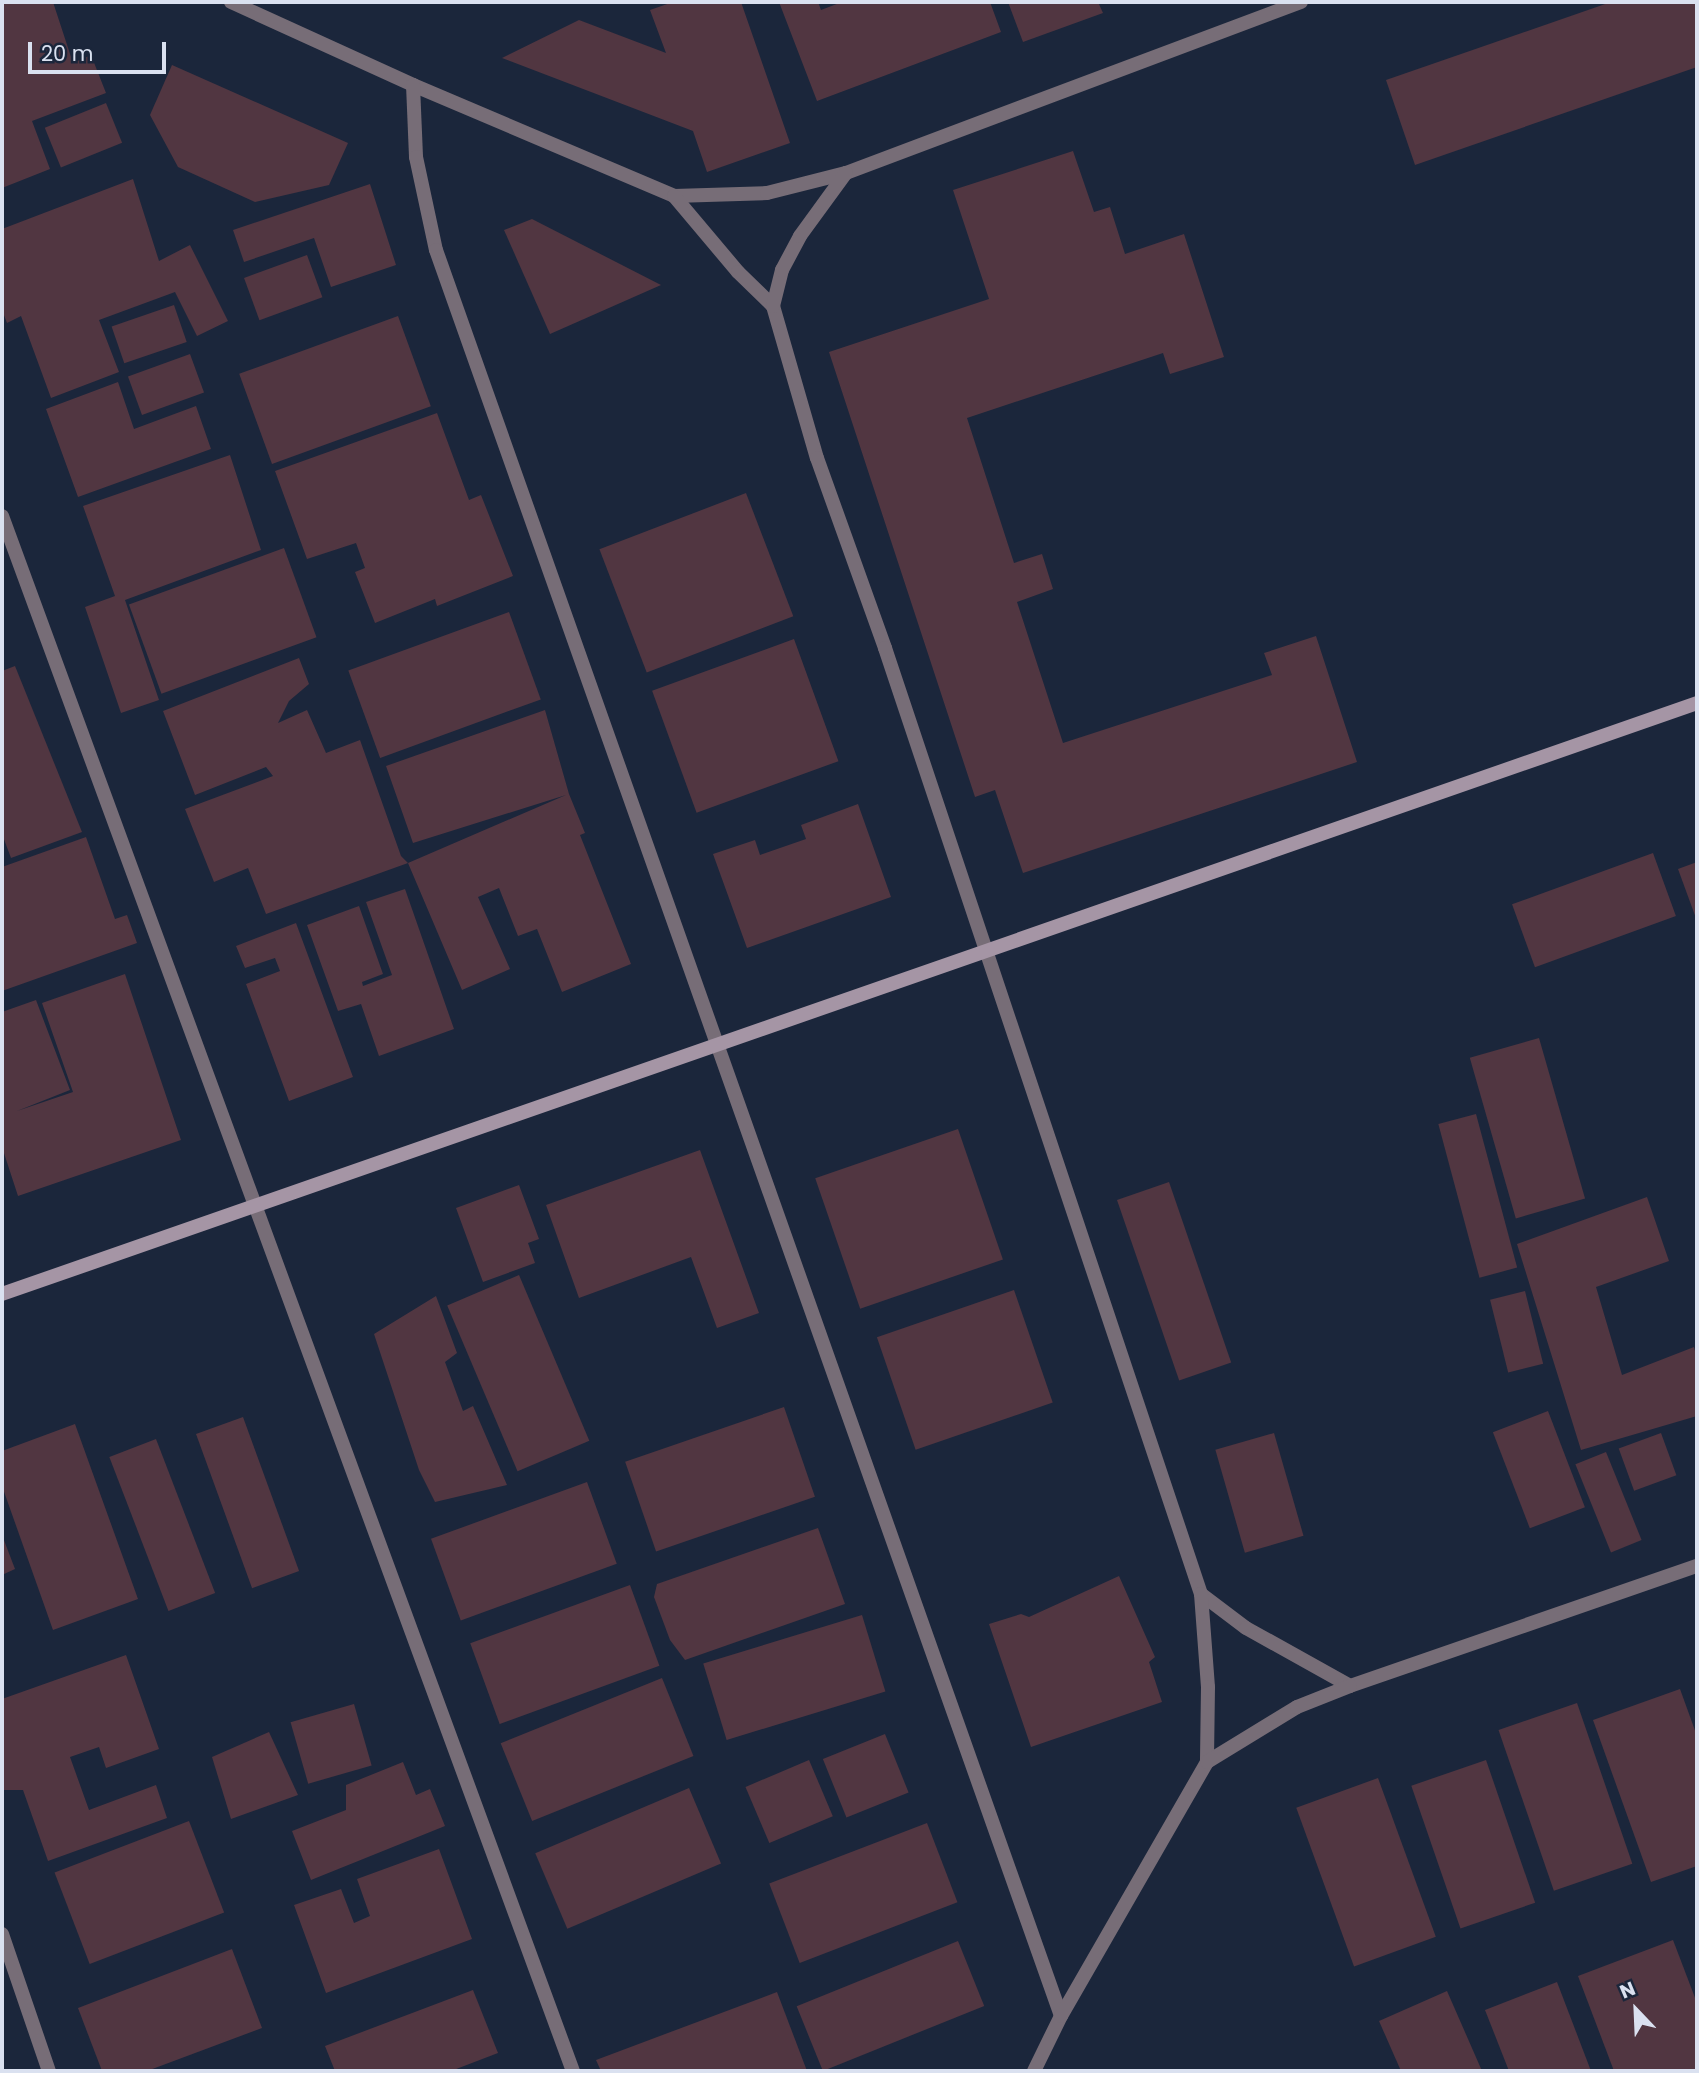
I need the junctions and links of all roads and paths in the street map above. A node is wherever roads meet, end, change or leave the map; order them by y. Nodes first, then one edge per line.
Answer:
1 (231, 2) edge
2 (1301, 2) edge
3 (413, 85) junction
4 (846, 173) junction
5 (674, 196) junction
6 (773, 306) junction
7 (2, 516) edge
8 (1697, 703) edge
9 (987, 951) junction
10 (717, 1045) junction
11 (255, 1204) junction
12 (2, 1294) edge
13 (1697, 1566) edge
14 (1201, 1594) junction
15 (1350, 1686) junction
16 (1207, 1762) junction
17 (2, 1934) edge
18 (1061, 2016) junction
19 (49, 2071) edge
20 (573, 2071) edge
21 (1034, 2071) edge

1 - 3 street
2 - 4 street
3 - 5 street
3 - 10 street
4 - 5 street
4 - 6 street
5 - 6 street
6 - 9 street
7 - 11 street
8 - 9 street
9 - 10 street
9 - 14 street
10 - 11 street
10 - 18 street
11 - 12 street
11 - 20 street
13 - 15 street
14 - 15 street
14 - 16 street
15 - 16 street
16 - 18 street
17 - 19 street
18 - 21 street

